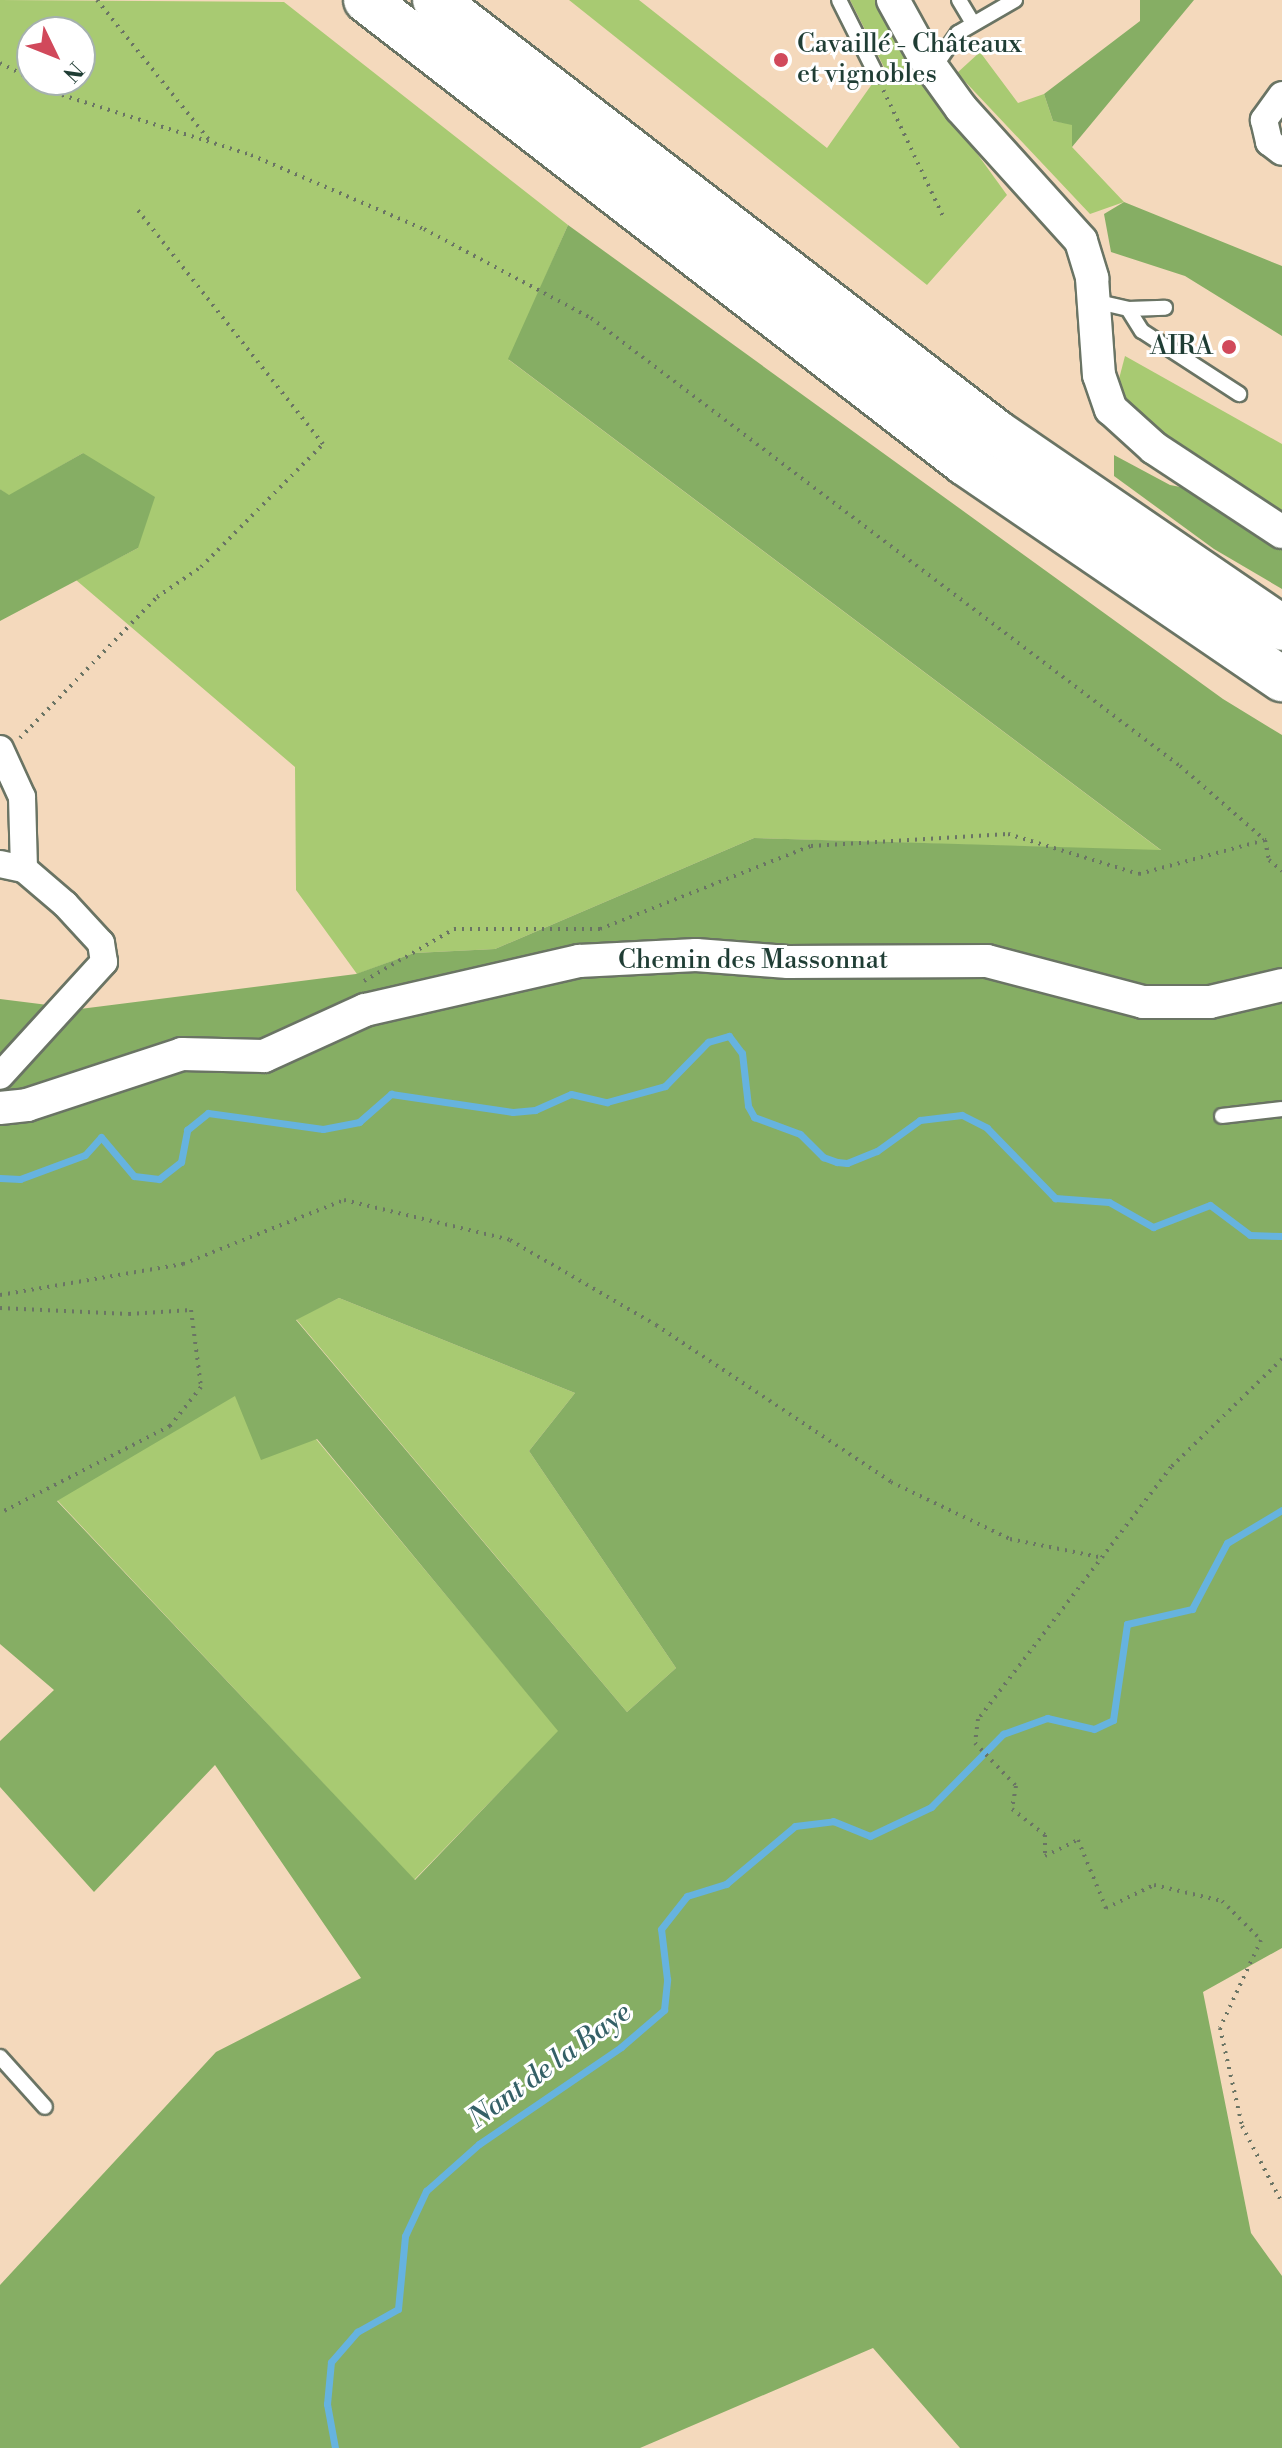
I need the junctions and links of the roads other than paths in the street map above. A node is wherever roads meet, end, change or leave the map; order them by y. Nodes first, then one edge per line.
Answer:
1 (366, 0) edge
2 (435, 0) edge
3 (839, 0) edge
4 (893, 0) edge
5 (959, 0) edge
6 (1015, 0) edge
7 (973, 23) junction
8 (933, 69) junction
9 (874, 70) road end
10 (1282, 95) edge
11 (1282, 152) edge
12 (1094, 301) junction
13 (1165, 308) dead end
14 (1128, 309) junction
15 (1239, 394) dead end
16 (1282, 532) edge
17 (1282, 628) edge
18 (1282, 679) edge
19 (2, 752) edge
20 (12, 866) edge
21 (1282, 985) edge
22 (0, 1076) edge
23 (0, 1108) edge
24 (1282, 1109) edge
25 (1222, 1116) dead end
26 (0, 2057) edge
27 (45, 2107) dead end

1 - 18 highway
2 - 17 highway
3 - 9 lane
4 - 8 street
5 - 7 lane
6 - 7 lane
7 - 8 lane
8 - 12 street
10 - 11 street
12 - 14 lane
12 - 16 street
13 - 14 lane
14 - 15 lane
19 - 20 street
20 - 22 street
21 - 23 street, Chemin des Massonnat
24 - 25 lane
26 - 27 lane

